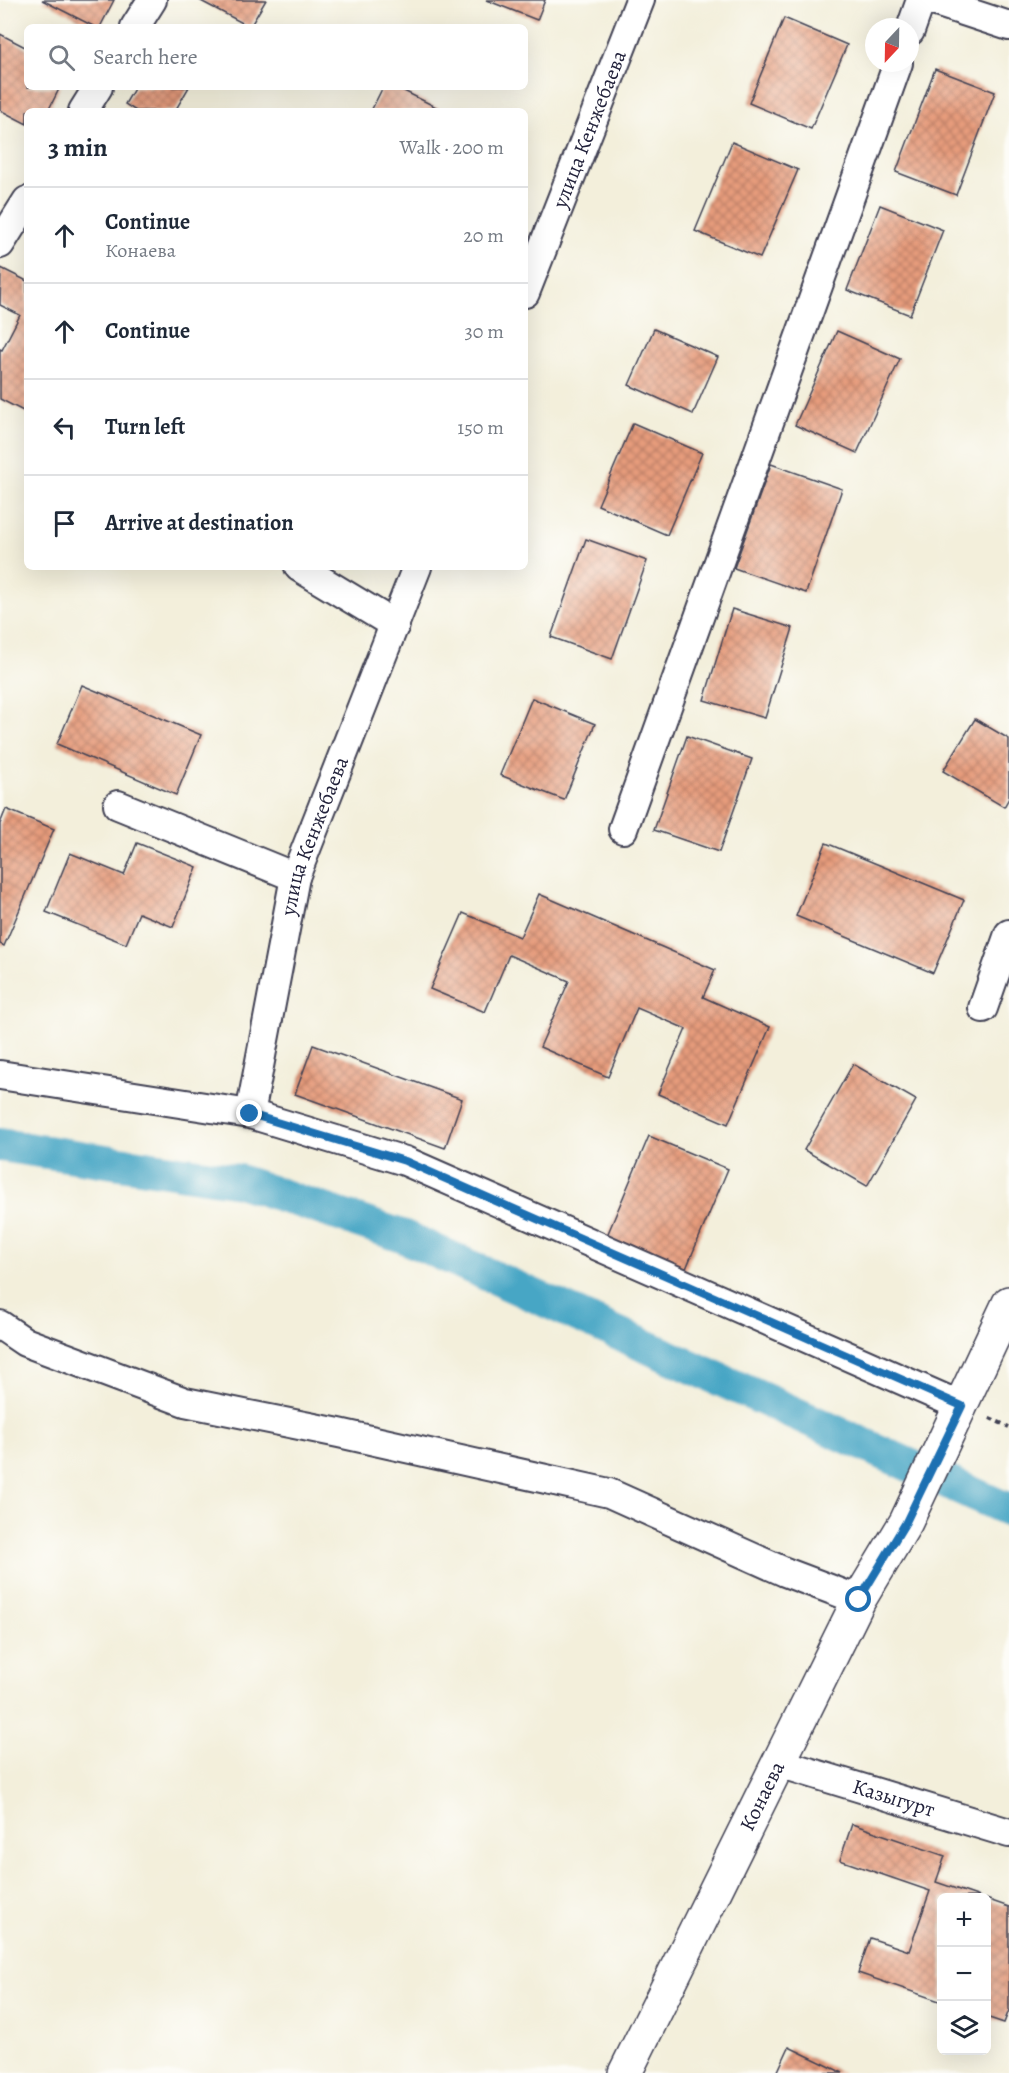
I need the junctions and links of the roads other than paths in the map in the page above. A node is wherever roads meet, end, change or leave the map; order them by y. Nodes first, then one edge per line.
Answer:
1 (152, 0) edge
2 (640, 0) edge
3 (921, 0) edge
4 (930, 0) edge
5 (915, 18) edge
6 (137, 24) edge
7 (1009, 26) edge
8 (895, 72) edge
9 (96, 90) edge
10 (85, 108) edge
11 (24, 206) edge
12 (0, 244) edge
13 (528, 285) edge
14 (304, 570) edge
15 (416, 570) edge
16 (395, 625) junction
17 (118, 805) dead end
18 (623, 829) dead end
19 (295, 877) junction
20 (1009, 934) edge
21 (983, 1008) dead end
22 (0, 1075) edge
23 (250, 1114) junction
24 (1009, 1303) edge
25 (0, 1325) edge
26 (962, 1406) junction
27 (859, 1600) junction
28 (779, 1763) junction
29 (1009, 1833) edge
30 (625, 2073) edge

1 - 6 street
2 - 13 street, улица Кенжебаева
3 - 5 street
4 - 7 street
8 - 18 street
9 - 10 street
11 - 12 street
14 - 16 street
15 - 16 street, улица Кенжебаева
16 - 19 street, улица Кенжебаева
17 - 19 street
19 - 23 street, улица Кенжебаева
20 - 21 street
22 - 23 street
23 - 26 street
24 - 26 main road, Конаева
25 - 27 street
26 - 27 main road, Конаева
27 - 28 main road, Конаева
28 - 29 street, Казыгурт
28 - 30 main road, Конаева

